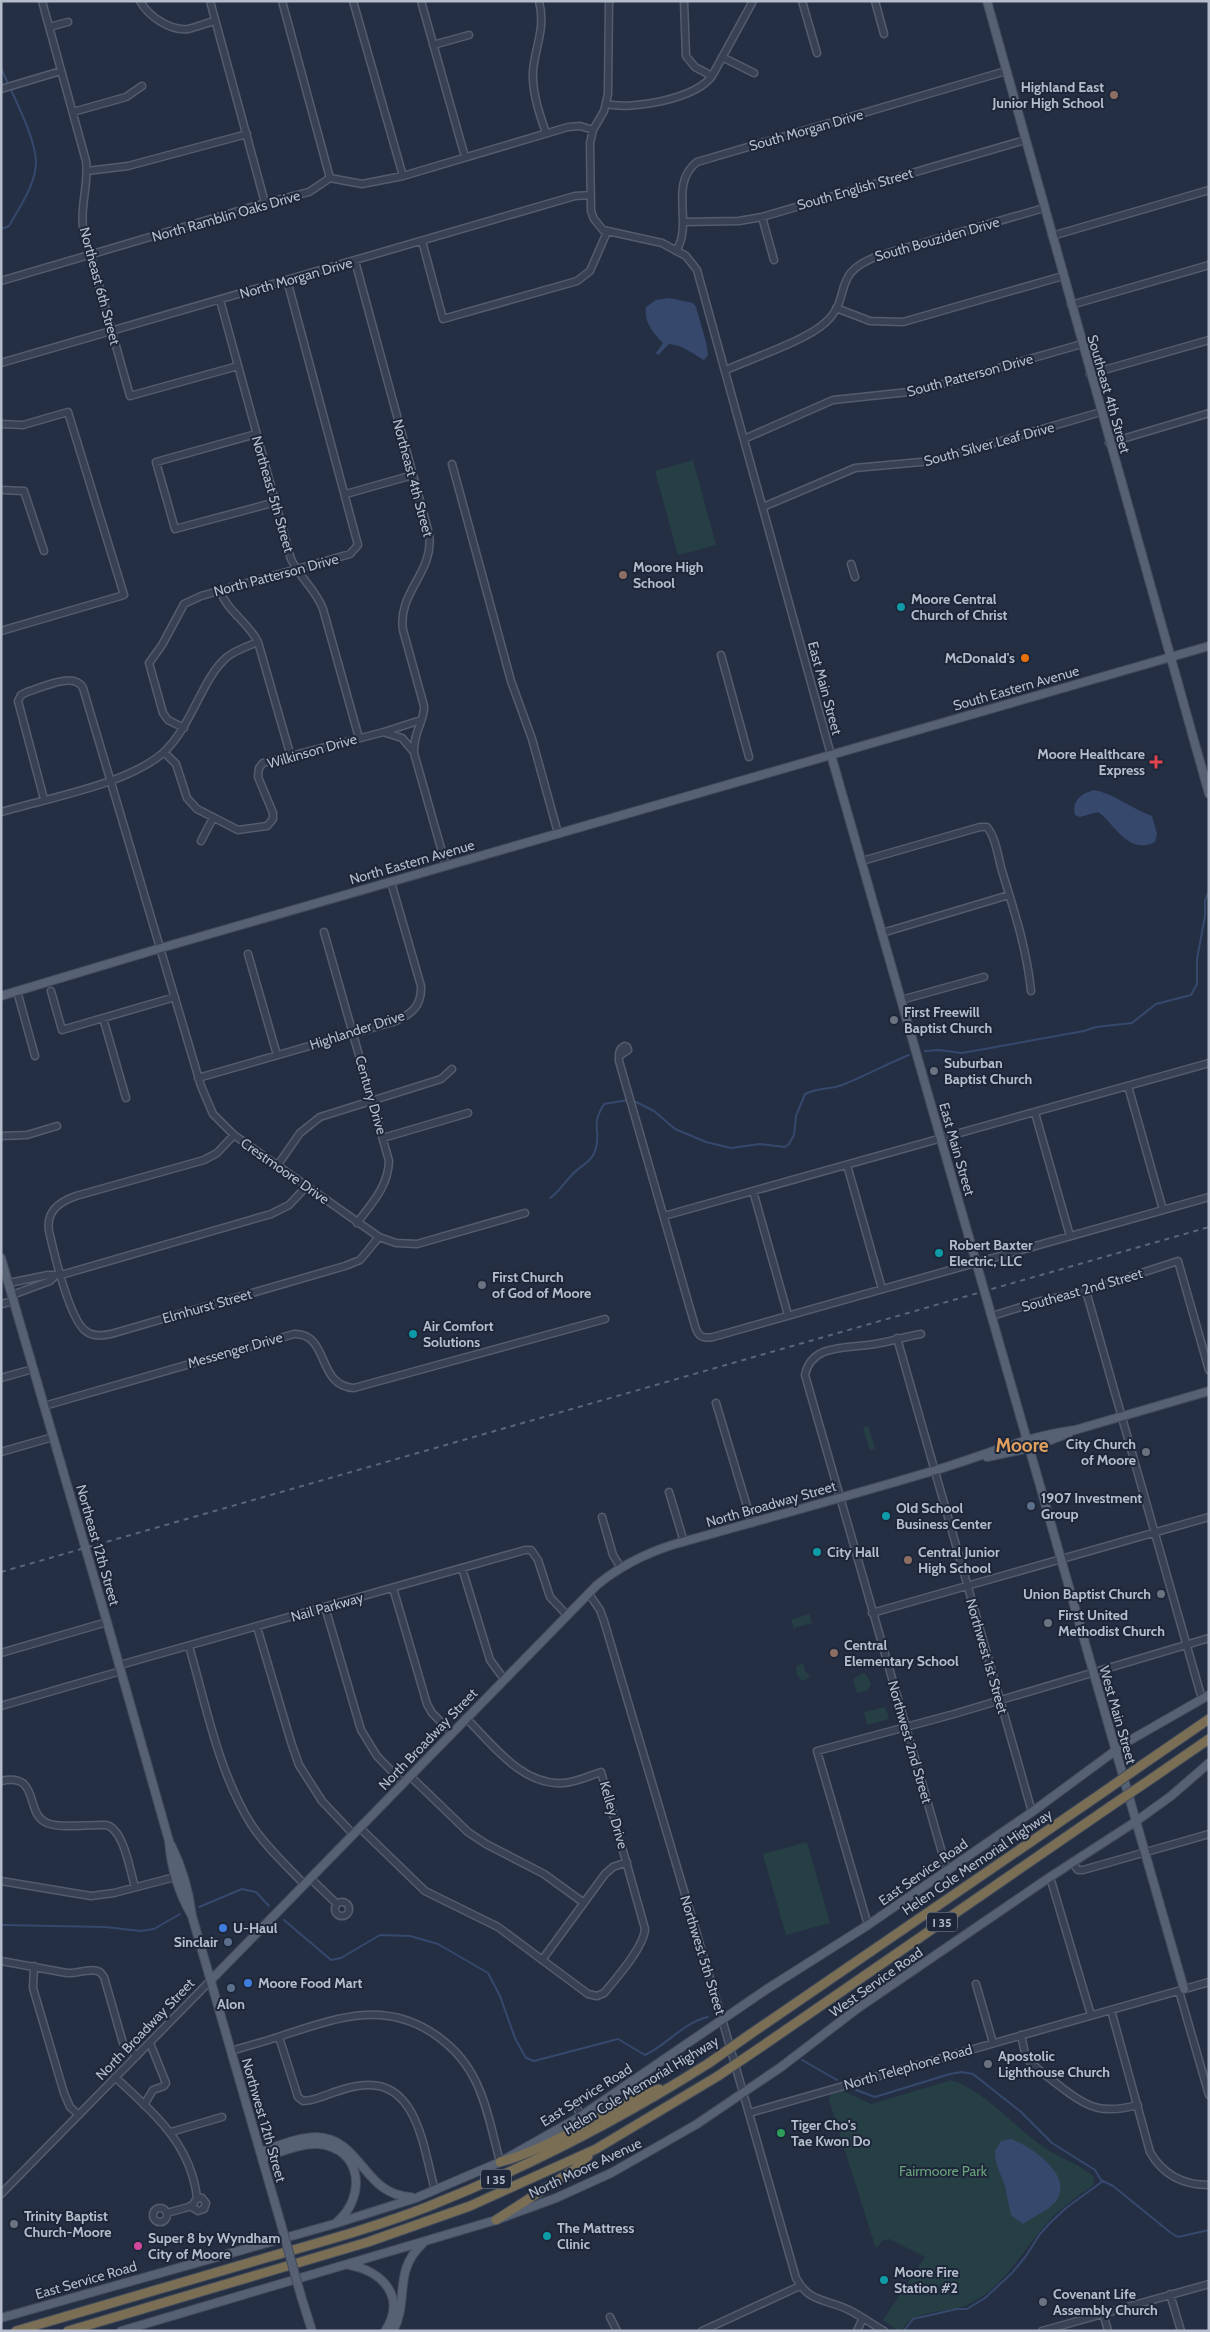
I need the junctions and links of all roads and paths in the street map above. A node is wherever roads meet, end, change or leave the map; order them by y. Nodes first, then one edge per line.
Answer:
1 (42, 1) edge
2 (140, 1) edge
3 (210, 1) edge
4 (282, 1) edge
5 (353, 1) edge
6 (421, 1) edge
7 (539, 1) edge
8 (609, 1) edge
9 (684, 1) edge
10 (752, 1) edge
11 (802, 1) edge
12 (874, 1) edge
13 (987, 1) edge
14 (215, 21) junction
15 (68, 22) dead end
16 (49, 27) junction
17 (884, 34) dead end
18 (469, 35) dead end
19 (433, 45) junction
20 (817, 53) dead end
21 (722, 57) junction
22 (62, 71) junction
23 (1006, 72) junction
24 (754, 73) dead end
25 (712, 76) junction
26 (142, 86) dead end
27 (1, 89) edge
28 (606, 104) junction
29 (73, 112) junction
30 (593, 130) junction
31 (546, 133) junction
32 (247, 134) junction
33 (1025, 140) junction
34 (465, 157) junction
35 (87, 171) junction
36 (403, 176) junction
37 (330, 178) junction
38 (1209, 190) edge
39 (591, 195) junction
40 (265, 203) junction
41 (1044, 208) junction
42 (762, 217) junction
43 (683, 222) junction
44 (607, 232) junction
45 (1052, 236) junction
46 (422, 241) junction
47 (676, 250) junction
48 (91, 255) junction
49 (774, 260) dead end
50 (354, 261) junction
51 (1209, 265) edge
52 (1063, 276) junction
53 (287, 280) junction
54 (1, 281) edge
55 (220, 300) junction
56 (1071, 305) junction
57 (836, 308) junction
58 (112, 331) junction
59 (1209, 340) edge
60 (1082, 344) junction
61 (1, 363) edge
62 (238, 366) junction
63 (726, 370) junction
64 (1090, 374) junction
65 (1101, 412) junction
66 (1209, 413) edge
67 (1, 424) edge
68 (256, 434) junction
69 (744, 439) junction
70 (1109, 442) junction
71 (452, 464) dead end
72 (413, 475) junction
73 (1, 490) edge
74 (346, 494) junction
75 (276, 502) junction
76 (763, 507) junction
77 (44, 551) dead end
78 (851, 564) dead end
79 (296, 570) junction
80 (855, 577) dead end
81 (220, 590) junction
82 (1, 631) edge
83 (258, 642) junction
84 (1209, 646) edge
85 (721, 655) dead end
86 (1170, 657) junction
87 (421, 720) junction
88 (184, 728) junction
89 (384, 732) junction
90 (359, 738) junction
91 (164, 752) junction
92 (414, 753) junction
93 (831, 755) junction
94 (291, 757) junction
95 (749, 757) dead end
96 (110, 781) junction
97 (1209, 794) edge
98 (44, 799) junction
99 (1, 812) edge
100 (213, 818) junction
101 (558, 834) junction
102 (201, 841) dead end
103 (862, 861) junction
104 (446, 866) junction
105 (391, 882) junction
106 (1009, 896) junction
107 (324, 932) dead end
108 (882, 933) junction
109 (161, 948) junction
110 (248, 954) dead end
111 (984, 977) dead end
112 (17, 991) junction
113 (51, 991) dead end
114 (1031, 991) dead end
115 (1, 996) edge
116 (176, 997) junction
117 (901, 1000) junction
118 (102, 1018) junction
119 (353, 1033) junction
120 (277, 1055) junction
121 (35, 1056) dead end
122 (619, 1056) dead end
123 (1209, 1063) edge
124 (452, 1069) dead end
125 (198, 1078) junction
126 (1128, 1086) junction
127 (126, 1098) dead end
128 (372, 1100) junction
129 (468, 1112) dead end
130 (1035, 1113) junction
131 (57, 1126) dead end
132 (234, 1135) junction
133 (1, 1136) edge
134 (383, 1138) junction
135 (941, 1138) junction
136 (847, 1164) junction
137 (277, 1166) junction
138 (307, 1186) junction
139 (753, 1191) junction
140 (1209, 1197) edge
141 (1164, 1210) junction
142 (525, 1213) dead end
143 (664, 1216) junction
144 (357, 1223) junction
145 (1070, 1236) junction
146 (379, 1237) junction
147 (1, 1258) edge
148 (976, 1262) junction
149 (58, 1275) junction
150 (9, 1283) junction
151 (882, 1288) junction
152 (1086, 1291) junction
153 (13, 1298) junction
154 (1, 1304) edge
155 (788, 1315) junction
156 (992, 1316) junction
157 (605, 1319) dead end
158 (921, 1334) dead end
159 (897, 1338) junction
160 (33, 1368) junction
161 (1209, 1370) edge
162 (1, 1378) edge
163 (1209, 1392) edge
164 (716, 1403) dead end
165 (44, 1406) junction
166 (1122, 1416) junction
167 (53, 1437) junction
168 (1028, 1444) junction
169 (1, 1452) edge
170 (934, 1471) junction
171 (669, 1492) dead end
172 (840, 1497) junction
173 (602, 1517) dead end
174 (1209, 1517) edge
175 (752, 1523) junction
176 (1155, 1532) junction
177 (684, 1542) junction
178 (1061, 1560) junction
179 (462, 1568) junction
180 (621, 1568) junction
181 (967, 1586) junction
182 (393, 1588) junction
183 (589, 1594) junction
184 (325, 1607) junction
185 (872, 1613) junction
186 (567, 1615) junction
187 (108, 1622) junction
188 (257, 1627) junction
189 (1209, 1638) edge
190 (1187, 1644) junction
191 (189, 1646) junction
192 (1, 1653) edge
193 (121, 1668) junction
194 (1093, 1672) junction
195 (504, 1679) junction
196 (1206, 1697) edge
197 (999, 1700) junction
198 (1, 1706) edge
199 (466, 1718) junction
200 (1209, 1719) edge
201 (906, 1727) junction
202 (452, 1732) junction
203 (1209, 1739) edge
204 (1115, 1751) junction
205 (1209, 1763) edge
206 (410, 1776) junction
207 (1, 1782) edge
208 (403, 1783) junction
209 (1032, 1812) junction
210 (1135, 1822) junction
211 (360, 1828) junction
212 (353, 1834) junction
213 (1209, 1834) edge
214 (1144, 1852) junction
215 (627, 1862) junction
216 (1072, 1862) junction
217 (947, 1870) junction
218 (179, 1874) junction
219 (1050, 1877) junction
220 (1, 1881) edge
221 (307, 1881) junction
222 (135, 1888) junction
223 (584, 1903) junction
224 (337, 1904) dead end
225 (192, 1916) joint
226 (868, 1925) junction
227 (542, 1960) junction
228 (1, 1961) edge
229 (34, 1966) junction
230 (210, 1980) junction
231 (1209, 1982) edge
232 (976, 1984) dead end
233 (1181, 1990) junction
234 (1111, 2010) junction
235 (1091, 2015) junction
236 (722, 2019) junction
237 (1021, 2036) junction
238 (279, 2037) junction
239 (150, 2042) junction
240 (993, 2043) junction
241 (231, 2051) junction
242 (137, 2056) junction
243 (116, 2078) junction
244 (676, 2084) junction
245 (743, 2093) junction
246 (1209, 2095) edge
247 (144, 2105) junction
248 (1138, 2105) junction
249 (577, 2108) dead end
250 (749, 2113) junction
251 (79, 2115) junction
252 (581, 2116) junction
253 (222, 2117) dead end
254 (172, 2132) junction
255 (596, 2149) junction
256 (261, 2155) junction
257 (500, 2162) junction
258 (1209, 2185) edge
259 (435, 2190) junction
260 (1, 2194) edge
261 (197, 2197) junction
262 (416, 2198) junction
263 (190, 2206) junction
264 (167, 2213) dead end
265 (496, 2220) junction
266 (334, 2224) junction
267 (425, 2241) junction
268 (347, 2264) junction
269 (1209, 2284) edge
270 (800, 2286) junction
271 (1170, 2294) junction
272 (1103, 2313) junction
273 (610, 2317) dead end
274 (1, 2318) edge
275 (863, 2318) junction
276 (16, 2331) edge
277 (68, 2331) edge
278 (121, 2331) edge
279 (312, 2331) edge
280 (385, 2331) edge
281 (393, 2331) edge
282 (617, 2331) edge
283 (702, 2331) edge
284 (857, 2331) edge
285 (884, 2331) edge
286 (1042, 2331) edge
287 (1108, 2331) edge
288 (1181, 2331) edge

1 - 16 street, Northeast 6th Street
2 - 14 street
3 - 14 street
4 - 37 street
5 - 36 street
6 - 19 street
7 - 31 street
8 - 28 street
9 - 25 street
10 - 21 street
11 - 20 street
12 - 17 street
13 - 23 main road, Southeast 4th Street
14 - 32 street
15 - 16 street
16 - 22 street, Northeast 6th Street
18 - 19 street
19 - 34 street
21 - 24 street
21 - 25 street
22 - 27 street
22 - 29 street, Northeast 6th Street
23 - 33 main road, Southeast 4th Street
23 - 43 street, South Morgan Drive
25 - 28 street
26 - 29 street
28 - 30 street
29 - 35 street, Northeast 6th Street
30 - 31 street
30 - 39 street
31 - 34 street
32 - 35 street
32 - 40 street
33 - 41 main road, Southeast 4th Street
33 - 42 street, South English Street
34 - 36 street
35 - 48 street, Northeast 6th Street
36 - 37 street
37 - 40 street, North Ramblin Oaks Drive
38 - 45 street
39 - 44 street
39 - 46 street, North Morgan Drive
40 - 48 street, North Ramblin Oaks Drive
41 - 45 main road, Southeast 4th Street
41 - 57 street, South Bouziden Drive
42 - 43 street, South English Street
42 - 49 street
43 - 47 street, South Morgan Drive
44 - 46 street
44 - 47 street, East Main Street
45 - 52 main road, Southeast 4th Street
46 - 50 street, North Morgan Drive
47 - 63 street, East Main Street
48 - 54 street, North Ramblin Oaks Drive
48 - 58 street, Northeast 6th Street
50 - 53 street, North Morgan Drive
50 - 72 street, Northeast 4th Street
51 - 56 street
52 - 56 main road, Southeast 4th Street
52 - 57 street
53 - 55 street, North Morgan Drive
53 - 74 street, North Patterson Drive
55 - 58 street, North Morgan Drive
55 - 62 street, Northeast 5th Street
56 - 60 main road, Southeast 4th Street
57 - 63 street, South Bouziden Drive
58 - 61 street, North Morgan Drive
58 - 62 street, Northeast 6th Street
59 - 64 street
60 - 64 main road, Southeast 4th Street
60 - 69 street, South Patterson Drive
62 - 68 street, Northeast 5th Street
63 - 69 street, East Main Street
64 - 65 main road, Southeast 4th Street
65 - 70 main road, Southeast 4th Street
65 - 76 street, South Silver Leaf Drive
66 - 70 street
67 - 82 street
68 - 75 street, Northeast 5th Street
68 - 75 street
69 - 76 street, East Main Street
70 - 86 main road, Southeast 4th Street
71 - 101 street
72 - 74 street
72 - 87 street, Northeast 4th Street
73 - 77 street
74 - 79 street, North Patterson Drive
75 - 79 street, Northeast 5th Street
76 - 93 street, East Main Street
78 - 80 street
79 - 81 street, North Patterson Drive
79 - 90 street, Northeast 5th Street
81 - 83 street
81 - 88 street, North Patterson Drive
83 - 88 street
83 - 94 street
84 - 86 main road, South Eastern Avenue
85 - 95 street
86 - 93 main road, South Eastern Avenue
86 - 97 main road, Southeast 4th Street
87 - 89 street, Wilkinson Drive
87 - 92 street, Northeast 4th Street
88 - 91 street
89 - 90 street, Wilkinson Drive
89 - 92 street
90 - 94 street, Wilkinson Drive
91 - 96 street
91 - 100 street, Wilkinson Drive
92 - 104 street, Northeast 4th Street
93 - 101 main road, North Eastern Avenue
93 - 103 main road, East Main Street
94 - 100 street, Wilkinson Drive
96 - 98 street
96 - 98 street, Crestmoore Drive
96 - 109 street, Crestmoore Drive
98 - 99 street
100 - 102 street
101 - 104 main road, North Eastern Avenue
103 - 106 street
103 - 108 main road, East Main Street
104 - 105 main road, North Eastern Avenue
105 - 109 main road, North Eastern Avenue
105 - 119 street, Highlander Drive
106 - 108 street
106 - 114 street
107 - 119 street, Century Drive
108 - 117 main road, East Main Street
109 - 112 main road, North Eastern Avenue
109 - 116 street, Crestmoore Drive
110 - 120 street
111 - 117 street
112 - 115 main road, North Eastern Avenue
112 - 121 street
113 - 118 street
116 - 118 street
116 - 125 street, Crestmoore Drive
117 - 135 main road, East Main Street
118 - 127 street
119 - 120 street, Highlander Drive
119 - 128 street, Century Drive
120 - 125 street, Highlander Drive
122 - 143 street
123 - 126 street
124 - 128 street
125 - 132 street, Crestmoore Drive
126 - 130 street
126 - 141 street
128 - 134 street, Century Drive
128 - 137 street
129 - 134 street
130 - 135 street
130 - 145 street
131 - 133 street
132 - 137 street, Crestmoore Drive
132 - 149 street, Elmhurst Street
134 - 144 street, Century Drive
135 - 136 street
135 - 148 main road, East Main Street
136 - 139 street
136 - 151 street
137 - 138 street, Crestmoore Drive
138 - 144 street, Crestmoore Drive
138 - 149 street
139 - 143 street
139 - 155 street
140 - 141 street
141 - 145 street
142 - 146 street, Crestmoore Drive
143 - 155 street
144 - 146 street, Crestmoore Drive
145 - 148 street
146 - 149 street, Elmhurst Street
147 - 150 main road, Northeast 12th Street
148 - 151 street
148 - 156 main road, East Main Street
149 - 150 street
149 - 153 street
150 - 153 main road, Northeast 12th Street
151 - 155 street
152 - 156 street, Southeast 2nd Street
152 - 161 street, Southeast 2nd Street
152 - 166 street
153 - 154 street
153 - 160 main road, Northeast 12th Street
156 - 168 main road, East Main Street
157 - 165 street, Messenger Drive
158 - 159 street, Northwest 2nd Street
159 - 170 street, Northwest 1st Street
159 - 172 street, Northwest 2nd Street
160 - 162 street
160 - 165 main road, Northeast 12th Street
163 - 166 main road, North Broadway Street
164 - 175 street
165 - 167 main road, Northeast 12th Street
166 - 168 main road, North Broadway Street
166 - 176 street
167 - 169 street
167 - 187 main road, Northeast 12th Street
168 - 170 main road, North Broadway Street
168 - 178 main road, West Main Street
170 - 172 main road, North Broadway Street
170 - 181 street, Northwest 1st Street
171 - 177 street
172 - 175 main road, North Broadway Street
172 - 185 street, Northwest 2nd Street
173 - 180 street
174 - 176 street
175 - 177 main road, North Broadway Street
176 - 178 street
176 - 190 street
177 - 180 main road, North Broadway Street
178 - 181 street
178 - 194 main road, West Main Street
179 - 182 street, Nail Parkway
179 - 186 street, Nail Parkway
179 - 195 street
180 - 183 main road, North Broadway Street
181 - 185 street
181 - 197 street, Northwest 1st Street
182 - 184 street, Nail Parkway
182 - 202 street
183 - 186 main road, North Broadway Street
183 - 236 street, Northwest 5th Street
184 - 188 street, Nail Parkway
184 - 208 street
185 - 201 street, Northwest 2nd Street
186 - 195 main road, North Broadway Street
187 - 192 street
187 - 193 main road, Northeast 12th Street
188 - 191 street, Nail Parkway
188 - 212 street
189 - 190 street
190 - 194 street
190 - 196 street
191 - 193 street, Nail Parkway
191 - 221 street
193 - 198 street, Nail Parkway
193 - 218 main road, Northeast 12th Street
194 - 197 street
194 - 204 main road, West Main Street
195 - 199 main road, North Broadway Street
196 - 204 main road, East Service Road
197 - 201 street
197 - 209 street, Northwest 1st Street
199 - 202 main road, North Broadway Street
199 - 215 street, Kelley Drive
200 - 244 highway, Helen Cole Memorial Highway / I 35, bridge
201 - 217 street, Northwest 2nd Street
201 - 226 street
202 - 206 main road, North Broadway Street
203 - 255 highway, Helen Cole Memorial Highway / I 35, bridge
204 - 209 main road, East Service Road
204 - 210 main road, West Main Street
205 - 210 main road, West Service Road
206 - 208 main road, North Broadway Street
206 - 223 street
207 - 222 street
208 - 211 main road, North Broadway Street
209 - 217 main road, East Service Road
210 - 214 main road, West Main Street
210 - 216 main road, West Service Road
211 - 212 main road, North Broadway Street
211 - 227 street
212 - 221 main road, North Broadway Street
213 - 214 street
214 - 216 street
214 - 233 main road, West Main Street
215 - 223 street
215 - 227 street, Kelley Drive
216 - 219 main road, West Service Road
217 - 226 main road, East Service Road
218 - 222 street
218 - 225 main road, Northeast 12th Street
219 - 235 street
219 - 245 main road, West Service Road
220 - 222 street
221 - 224 street
221 - 230 main road, North Broadway Street
223 - 227 street
225 - 230 main road, Northwest 12th Street
226 - 236 main road, East Service Road
228 - 229 street
229 - 242 street
229 - 251 street
230 - 239 street, North Broadway Street
230 - 241 main road, Northwest 12th Street
231 - 233 street, North Telephone Road
232 - 240 street
233 - 234 street, North Telephone Road
233 - 246 street, West Main Street
234 - 235 street, North Telephone Road
234 - 248 street
235 - 237 street, North Telephone Road
236 - 245 street, Northwest 5th Street
236 - 252 main road, East Service Road
237 - 240 street, North Telephone Road
237 - 248 street
238 - 241 street
238 - 257 street
238 - 259 street
239 - 242 street, North Broadway Street
239 - 247 street
240 - 250 street, North Telephone Road
241 - 256 main road, Northwest 12th Street
242 - 243 street, North Broadway Street
243 - 247 street
243 - 251 street, North Broadway Street
244 - 257 highway
244 - 276 highway, Helen Cole Memorial Highway / I 35
245 - 250 street, Northwest 5th Street
245 - 265 main road, North Moore Avenue
247 - 254 street
248 - 258 street
249 - 252 street
250 - 270 street, Northwest 5th Street
251 - 260 street, North Broadway Street
252 - 257 main road, East Service Road
253 - 254 street
254 - 261 street
255 - 265 highway
255 - 277 highway, Helen Cole Memorial Highway / I 35
256 - 262 main road
256 - 266 main road
256 - 279 main road, Northwest 12th Street, bridge
257 - 259 main road, East Service Road
259 - 262 main road, East Service Road
261 - 263 street
261 - 263 street
262 - 266 main road, East Service Road
263 - 264 street
265 - 267 main road, North Moore Avenue
266 - 274 main road, East Service Road
267 - 268 main road
267 - 281 main road
268 - 278 main road
268 - 280 main road
269 - 271 street
270 - 275 street
270 - 283 street
271 - 272 street
271 - 288 street
272 - 286 street
272 - 287 street
273 - 282 street
275 - 284 street
275 - 285 street

